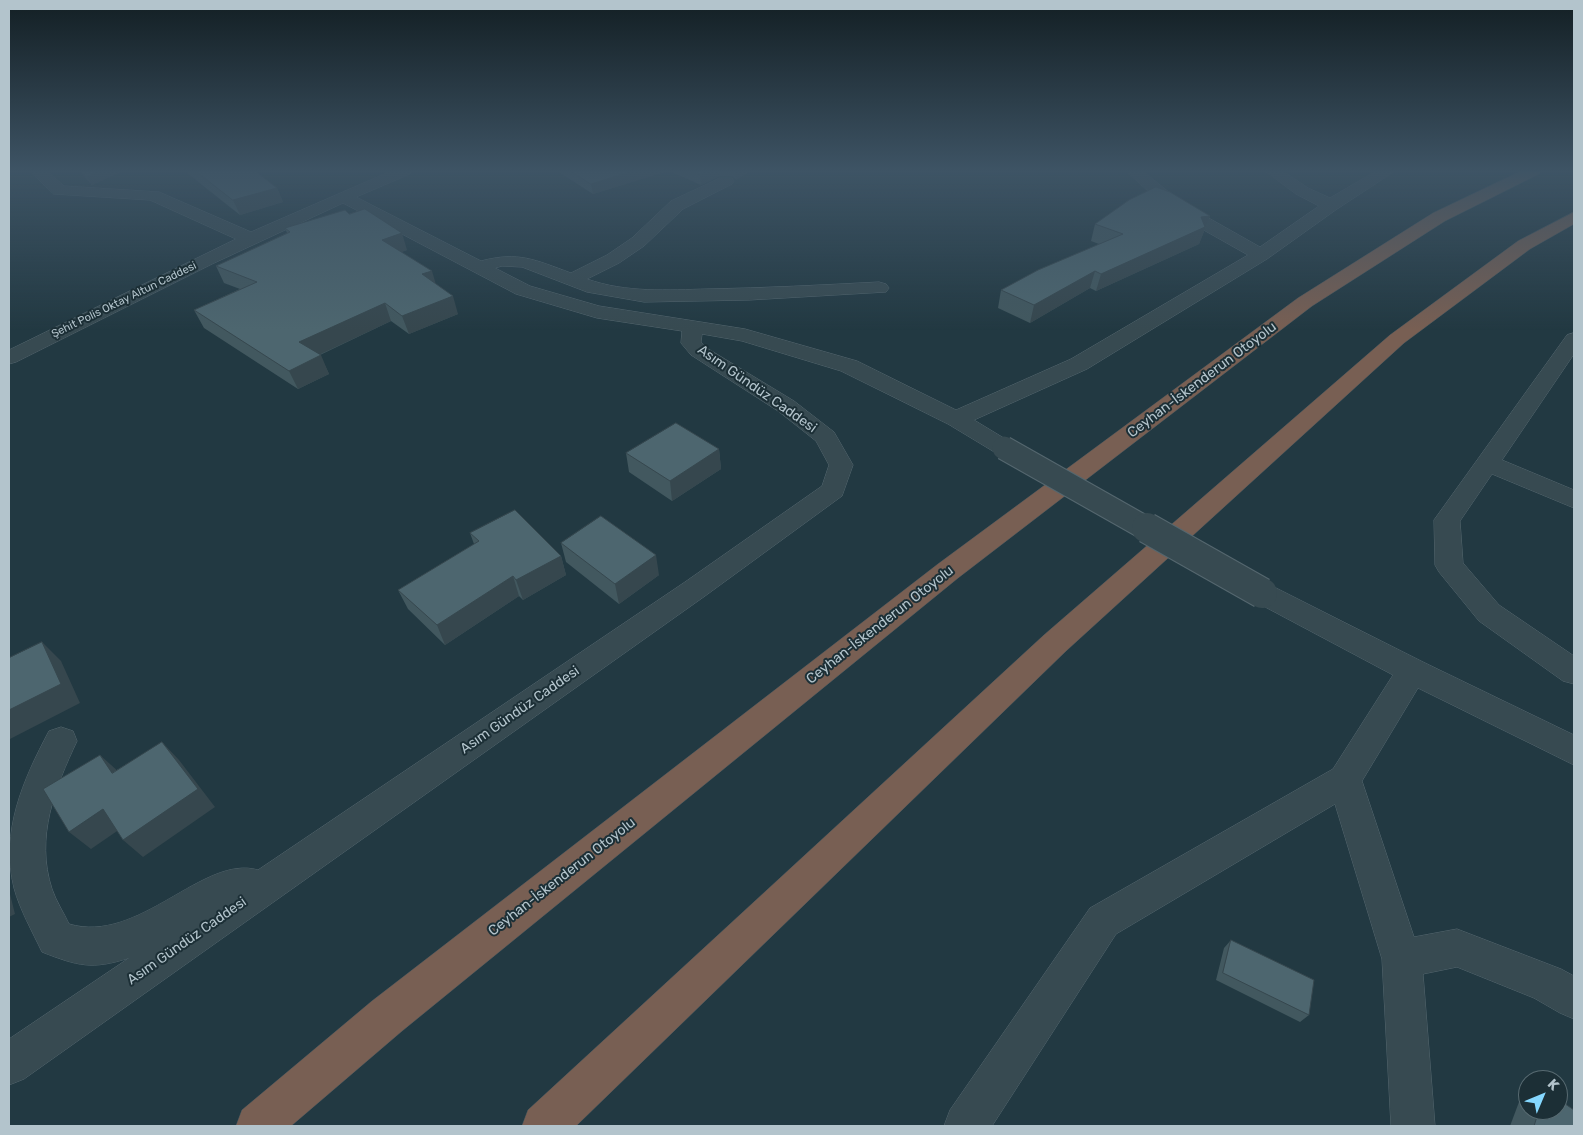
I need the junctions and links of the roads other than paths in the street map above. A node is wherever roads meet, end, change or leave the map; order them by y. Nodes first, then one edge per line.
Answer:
1 (218, 224) edge
2 (284, 224) edge
3 (395, 224) edge
4 (657, 224) edge
5 (1206, 224) edge
6 (1304, 224) edge
7 (1428, 224) edge
8 (1562, 224) edge
9 (251, 239) junction
10 (1261, 255) junction
11 (478, 267) junction
12 (571, 280) junction
13 (878, 288) dead end
14 (693, 327) junction
15 (1574, 339) edge
16 (9, 358) edge
17 (1566, 366) edge
18 (956, 419) junction
19 (1488, 463) junction
20 (1574, 500) edge
21 (1412, 671) junction
22 (1574, 672) edge
23 (61, 741) dead end
24 (1574, 751) edge
25 (1344, 780) junction
26 (261, 889) junction
27 (1402, 959) junction
28 (1574, 999) edge
29 (9, 1064) edge
30 (258, 1126) edge
31 (544, 1126) edge
32 (966, 1126) edge
33 (1413, 1126) edge

1 - 9 street
2 - 9 street, Şehit Polis Oktay Altun Caddesi
3 - 11 street
4 - 12 street
5 - 10 street
6 - 10 street
7 - 30 highway, Ceyhan-İskenderun Otoyolu
8 - 31 highway
9 - 16 street, Şehit Polis Oktay Altun Caddesi
10 - 18 street
11 - 12 street
11 - 14 street
12 - 13 street
14 - 18 street
14 - 26 street, Asım Gündüz Caddesi
15 - 17 street
17 - 19 street
18 - 21 street, bridge
19 - 20 street
19 - 22 street
21 - 24 street
21 - 25 street
23 - 26 street
25 - 27 street
25 - 32 street
26 - 29 street, Asım Gündüz Caddesi
27 - 28 street
27 - 33 street

